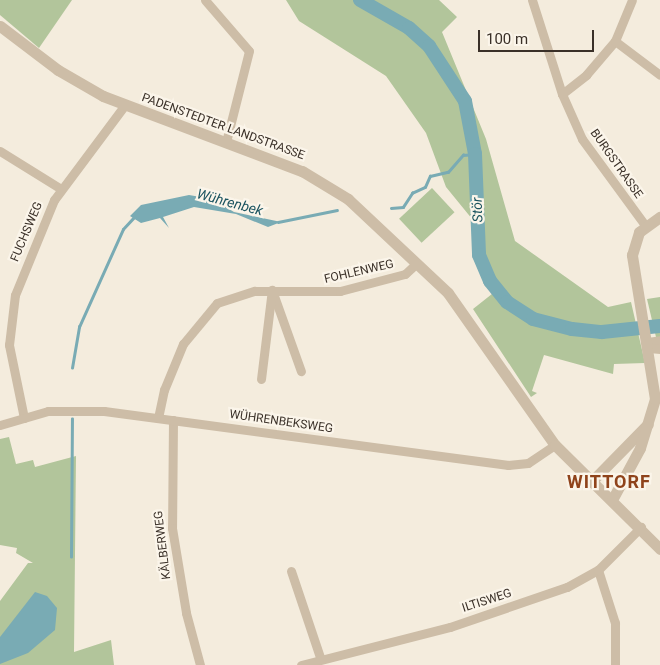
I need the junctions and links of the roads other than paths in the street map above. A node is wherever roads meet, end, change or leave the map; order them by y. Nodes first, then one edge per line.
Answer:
1 (205, 0) edge
2 (532, 0) edge
3 (632, 0) edge
4 (0, 26) edge
5 (614, 41) junction
6 (660, 76) edge
7 (562, 94) junction
8 (124, 106) junction
9 (226, 142) junction
10 (0, 151) edge
11 (60, 189) junction
12 (660, 217) edge
13 (645, 225) junction
14 (417, 263) junction
15 (272, 290) junction
16 (0, 319) edge
17 (10, 320) junction
18 (653, 343) edge
19 (301, 371) dead end
20 (261, 379) dead end
21 (24, 418) junction
22 (158, 418) junction
23 (173, 420) junction
24 (649, 423) junction
25 (0, 425) edge
26 (555, 446) junction
27 (591, 482) junction
28 (612, 500) junction
29 (641, 527) junction
30 (660, 549) edge
31 (598, 570) junction
32 (291, 571) dead end
33 (320, 657) junction
34 (200, 665) edge
35 (301, 665) edge
36 (615, 665) edge

1 - 9 street
2 - 7 street, BURGSTRASSE
3 - 5 street
4 - 8 street, PADENSTEDTER LANDSTRASSE
5 - 6 street
5 - 7 street
7 - 13 street, BURGSTRASSE
8 - 9 street, PADENSTEDTER LANDSTRASSE
8 - 11 street, FUCHSWEG
9 - 14 street, PADENSTEDTER LANDSTRASSE
10 - 11 street
11 - 17 street, FUCHSWEG
12 - 13 street
13 - 18 street
14 - 15 street, FOHLENWEG
14 - 26 street, PADENSTEDTER LANDSTRASSE
15 - 19 street
15 - 20 street
15 - 22 street, FOHLENWEG
16 - 17 street
17 - 21 street, FUCHSWEG
18 - 24 street
21 - 22 street, WÜHRENBEKSWEG
21 - 25 street, WÜHRENBEKSWEG
22 - 23 street, WÜHRENBEKSWEG
23 - 26 street, WÜHRENBEKSWEG
23 - 34 street, KÄLBERWEG
24 - 27 street
24 - 28 street
26 - 27 street, PADENSTEDTER LANDSTRASSE
27 - 28 street, PADENSTEDTER LANDSTRASSE
28 - 29 street, PADENSTEDTER LANDSTRASSE
29 - 30 street, PADENSTEDTER LANDSTRASSE
29 - 31 street, ILTISWEG
31 - 33 street, ILTISWEG
31 - 36 street
32 - 33 street
33 - 35 street, ILTISWEG

